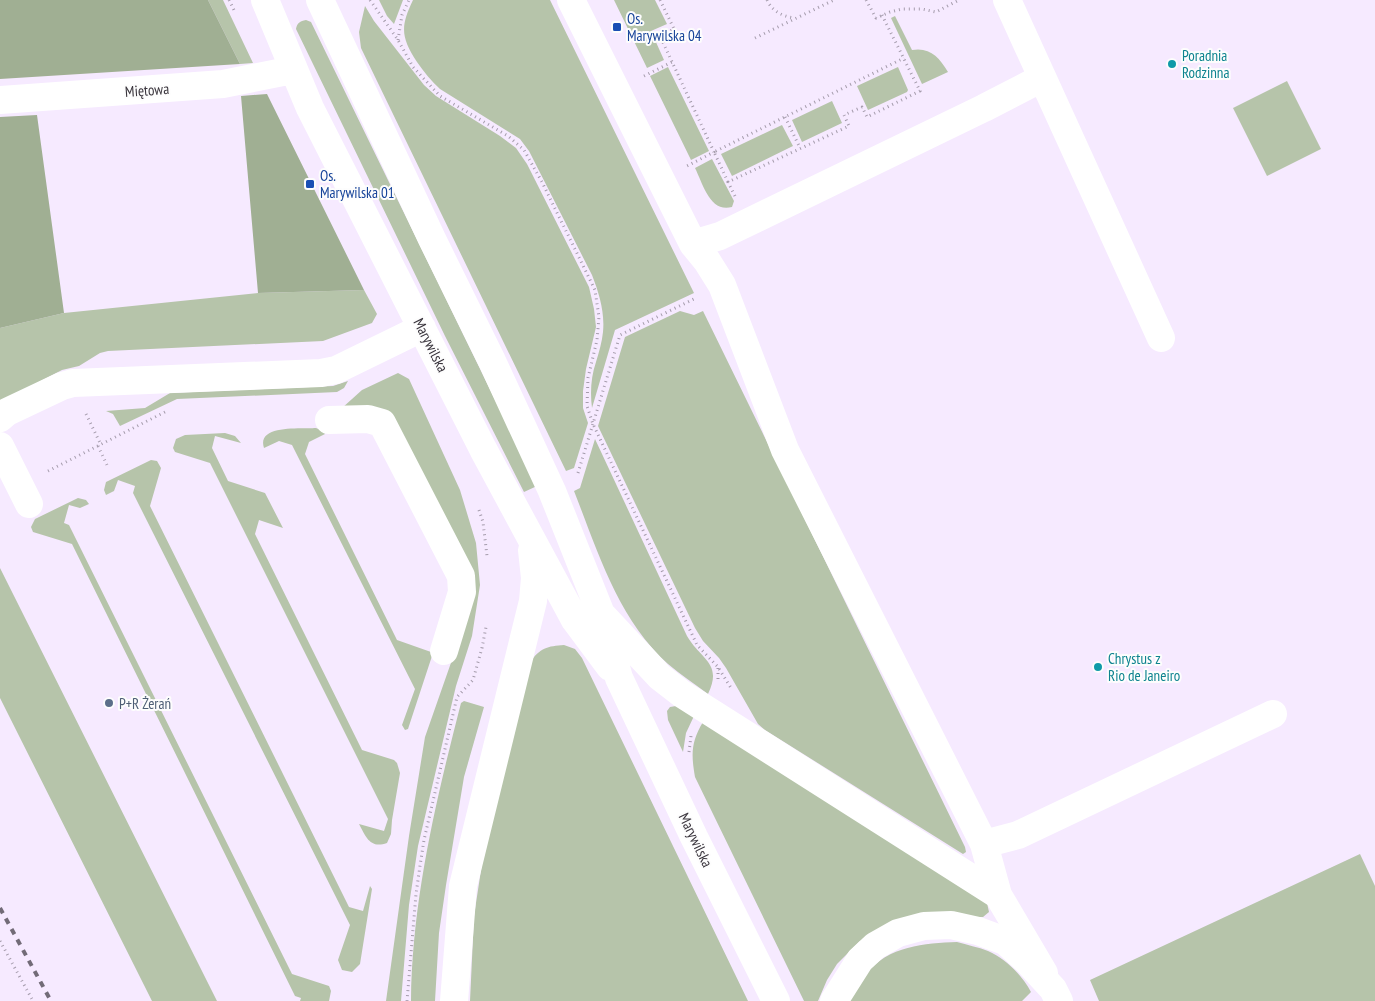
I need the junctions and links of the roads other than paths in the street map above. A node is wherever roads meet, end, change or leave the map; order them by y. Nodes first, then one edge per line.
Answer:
1 (265, 0) edge
2 (320, 0) edge
3 (571, 0) edge
4 (1007, 0) edge
5 (294, 70) junction
6 (1042, 78) junction
7 (0, 100) edge
8 (693, 244) junction
9 (422, 328) junction
10 (1161, 338) dead end
11 (0, 418) edge
12 (329, 420) dead end
13 (0, 446) edge
14 (13, 502) edge
15 (525, 527) junction
16 (601, 614) junction
17 (444, 651) dead end
18 (618, 678) junction
19 (1273, 714) dead end
20 (984, 844) junction
21 (998, 895) junction
22 (1056, 995) edge
23 (454, 1001) edge
24 (776, 1001) edge
25 (834, 1001) edge

1 - 5 street, Marywilska
2 - 16 street, Marywilska
3 - 8 street
4 - 6 street
5 - 7 street, Miętowa
5 - 9 street, Marywilska
6 - 8 street
6 - 10 street
8 - 20 street
9 - 11 street
9 - 15 street, Marywilska
12 - 17 street
13 - 14 street
15 - 18 street, Marywilska
15 - 23 street
16 - 18 street, Marywilska
16 - 21 street
18 - 24 street, Marywilska
19 - 20 street
20 - 21 street
21 - 22 street
22 - 25 street

